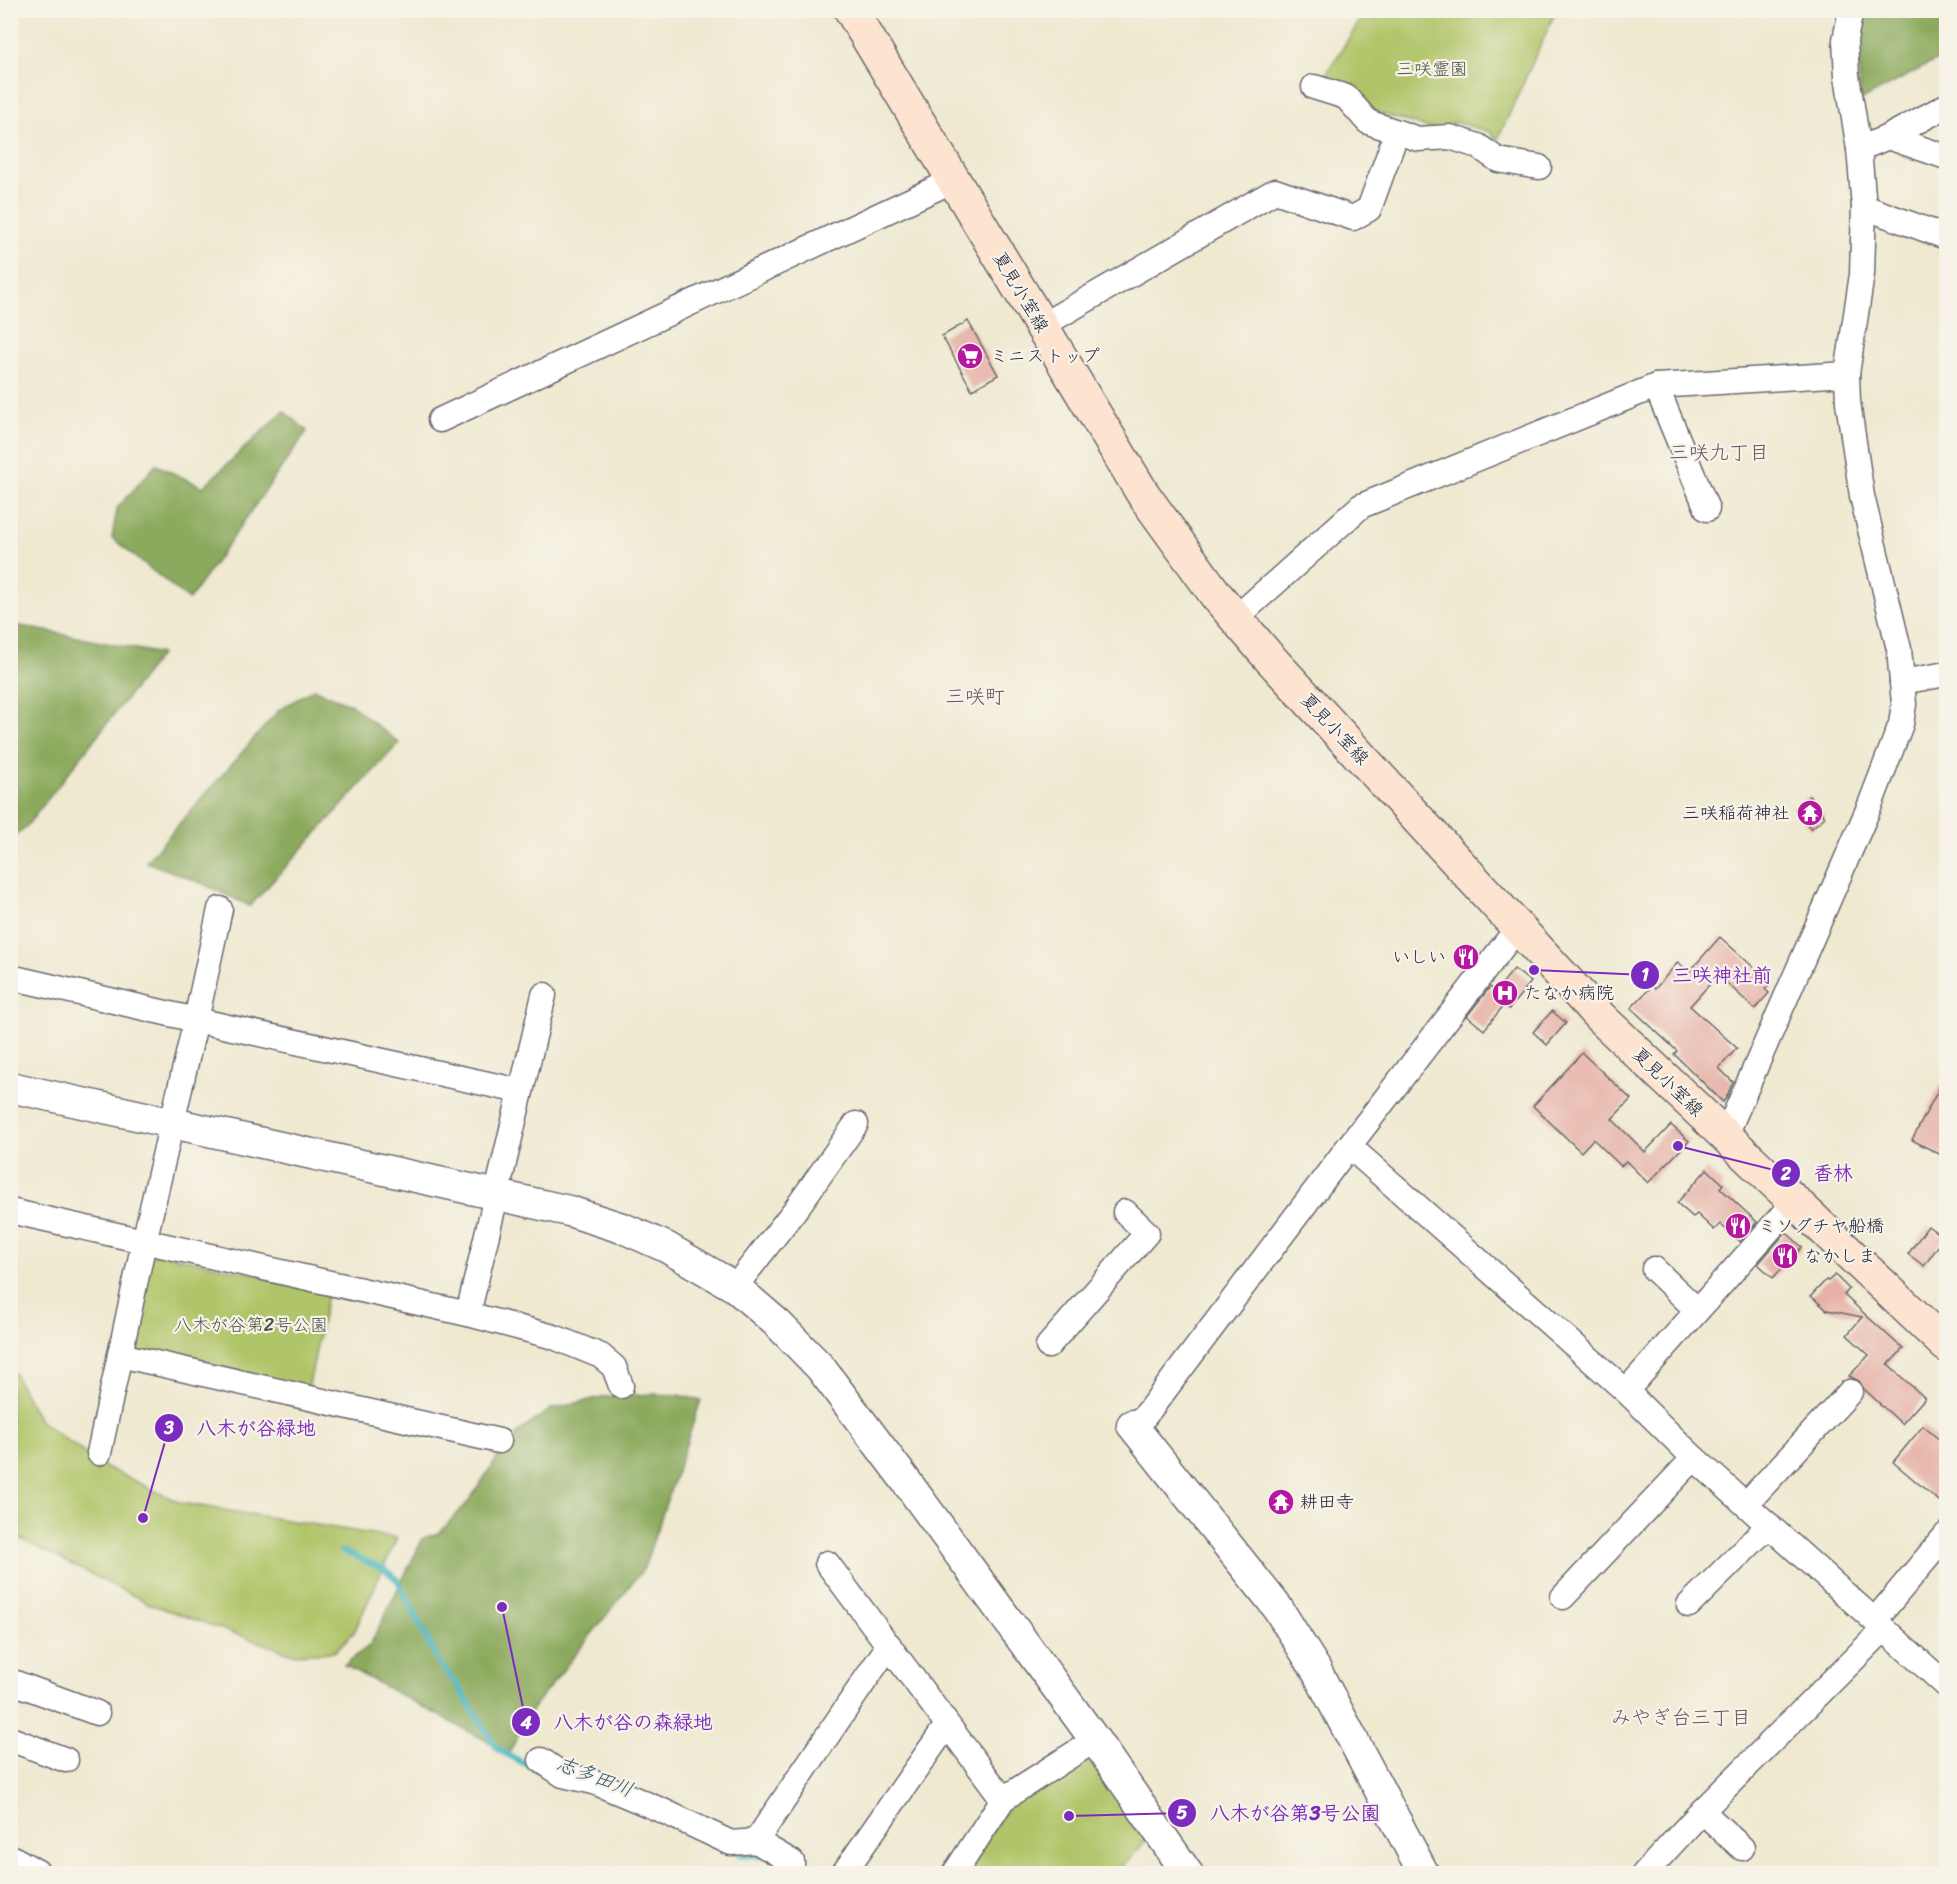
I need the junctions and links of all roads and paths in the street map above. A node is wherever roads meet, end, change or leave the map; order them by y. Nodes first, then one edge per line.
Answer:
1 (851, 10) edge
2 (1851, 10) edge
3 (1314, 87) dead end
4 (1947, 106) edge
5 (1397, 132) junction
6 (1888, 136) junction
7 (1859, 149) junction
8 (1947, 157) edge
9 (1539, 167) dead end
10 (954, 180) junction
11 (1864, 207) junction
12 (1947, 237) edge
13 (1041, 326) junction
14 (1847, 374) junction
15 (1656, 386) junction
16 (440, 420) dead end
17 (1707, 509) dead end
18 (1236, 618) junction
19 (1947, 674) edge
20 (1902, 682) junction
21 (220, 909) dead end
22 (1518, 930) junction
23 (10, 977) edge
24 (544, 994) dead end
25 (196, 1020) junction
26 (10, 1087) edge
27 (520, 1091) junction
28 (171, 1122) junction
29 (856, 1124) dead end
30 (1725, 1137) junction
31 (1349, 1146) junction
32 (496, 1196) junction
33 (1795, 1201) junction
34 (10, 1211) edge
35 (1125, 1212) dead end
36 (144, 1242) junction
37 (1654, 1269) dead end
38 (735, 1287) junction
39 (1697, 1310) junction
40 (468, 1314) junction
41 (1947, 1345) edge
42 (1048, 1346) dead end
43 (120, 1355) junction
44 (621, 1386) dead end
45 (1626, 1391) junction
46 (1850, 1392) dead end
47 (1132, 1425) joint
48 (499, 1441) dead end
49 (99, 1454) dead end
50 (1694, 1458) junction
51 (1746, 1504) junction
52 (1769, 1526) junction
53 (1947, 1535) edge
54 (827, 1563) dead end
55 (1563, 1597) dead end
56 (1689, 1605) dead end
57 (1879, 1625) junction
58 (889, 1645) junction
59 (10, 1681) edge
60 (1947, 1685) edge
61 (97, 1713) dead end
62 (947, 1725) junction
63 (10, 1739) edge
64 (1095, 1740) junction
65 (66, 1760) dead end
66 (541, 1760) dead end
67 (1003, 1799) junction
68 (1702, 1811) junction
69 (756, 1841) junction
70 (1742, 1848) dead end
71 (10, 1860) edge
72 (35, 1874) edge
73 (792, 1874) edge
74 (843, 1874) edge
75 (954, 1874) edge
76 (1188, 1874) edge
77 (1424, 1874) edge
78 (1644, 1874) edge

1 - 10 main road, 夏見小室線
2 - 7 street
3 - 5 street
4 - 6 street
5 - 9 street
5 - 13 street
6 - 7 street
6 - 8 street
7 - 11 street
10 - 13 main road, 夏見小室線
10 - 16 street
11 - 12 street
11 - 14 street
13 - 18 main road, 夏見小室線
14 - 15 street
14 - 20 street
15 - 17 street
15 - 18 street
18 - 22 main road, 夏見小室線
19 - 20 street
20 - 30 street
21 - 25 street
22 - 30 main road, 夏見小室線
22 - 31 street
23 - 25 street
24 - 27 street
25 - 27 street
25 - 28 street
26 - 28 street
27 - 32 street
28 - 32 street
28 - 36 street
29 - 38 street
30 - 33 main road, 夏見小室線
31 - 45 street
31 - 47 street
32 - 38 street
32 - 40 street
33 - 39 street
33 - 41 main road, 夏見小室線
34 - 36 street
35 - 42 street
36 - 40 street
36 - 43 street
37 - 39 street
38 - 64 street
39 - 45 street
40 - 44 street
43 - 48 street
43 - 49 street
45 - 50 street
46 - 51 street
47 - 77 street
50 - 51 street
50 - 55 street
51 - 52 street
52 - 56 street
52 - 57 street
53 - 57 street
54 - 58 street
57 - 60 street
57 - 68 street
58 - 62 street
58 - 69 street
59 - 61 street
62 - 67 street
62 - 74 street
63 - 65 street
64 - 67 street
64 - 76 street
66 - 69 street
67 - 75 street
68 - 70 street
68 - 78 street
69 - 73 street
71 - 72 street

